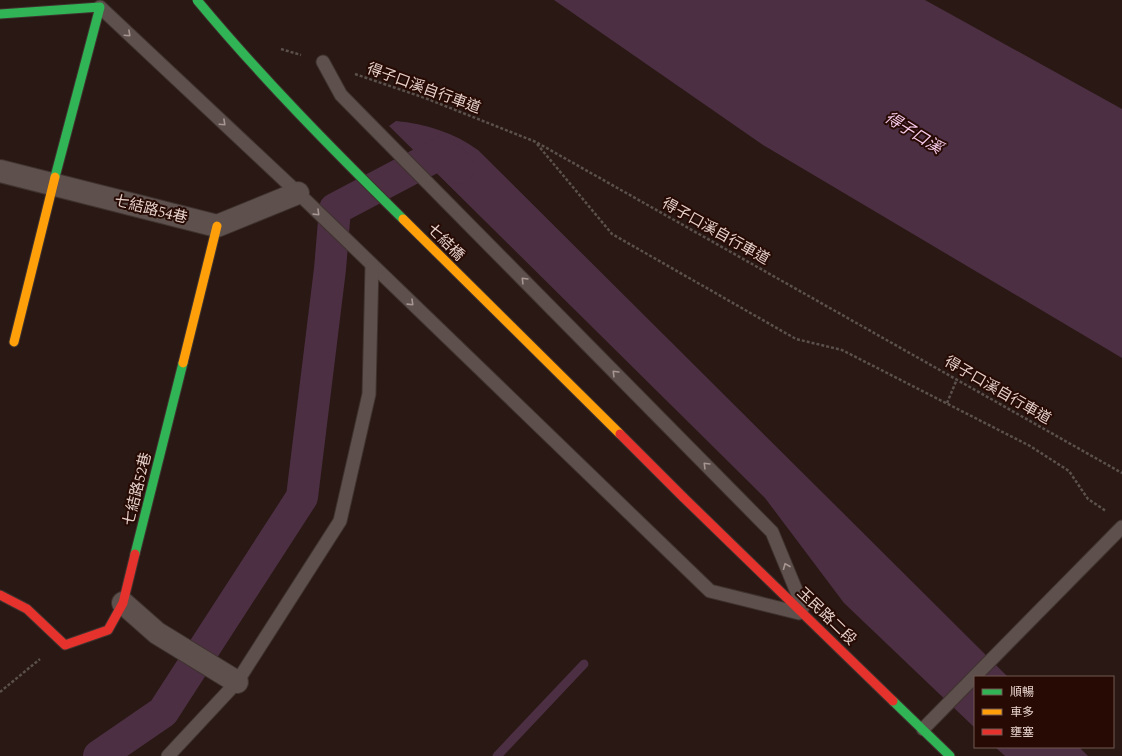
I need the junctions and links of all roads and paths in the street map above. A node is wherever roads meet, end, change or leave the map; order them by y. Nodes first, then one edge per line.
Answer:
1 (197, 0) edge
2 (100, 8) junction
3 (0, 14) edge
4 (281, 49) dead end
5 (322, 62) junction
6 (536, 142) junction
7 (0, 170) edge
8 (53, 185) junction
9 (298, 193) junction
10 (217, 226) junction
11 (372, 265) junction
12 (14, 342) dead end
13 (957, 379) junction
14 (946, 403) junction
15 (1122, 473) edge
16 (683, 497) joint
17 (1111, 514) dead end
18 (1122, 527) edge
19 (0, 595) edge
20 (123, 603) junction
21 (806, 615) junction
22 (65, 645) junction
23 (976, 676) edge
24 (974, 678) edge
25 (237, 682) junction
26 (0, 692) edge
27 (923, 729) junction
28 (168, 756) edge
29 (950, 756) edge

1 - 16 street, 七結橋, bridge
2 - 3 street
2 - 8 street
2 -> 9 lane
4 - 5 path, 得子口溪自行車道
5 - 6 path, 得子口溪自行車道
21 -> 5 lane
6 - 13 path, 得子口溪自行車道
6 - 14 path
7 - 8 street, 七結路54巷
8 - 10 street, 七結路54巷
8 - 12 street
9 - 10 street
9 -> 11 lane
10 - 20 street, 七結路52巷
11 -> 21 lane
11 - 25 lane
13 - 14 path
13 - 15 path, 得子口溪自行車道
14 - 17 path
16 - 21 street, 玉民路二段
18 - 23 lane
19 - 22 street
20 - 22 street, 七結路52巷
20 - 25 street
21 - 27 street, 玉民路二段
22 - 26 path
24 - 27 lane
25 - 28 lane
27 - 29 street, 玉民路二段

